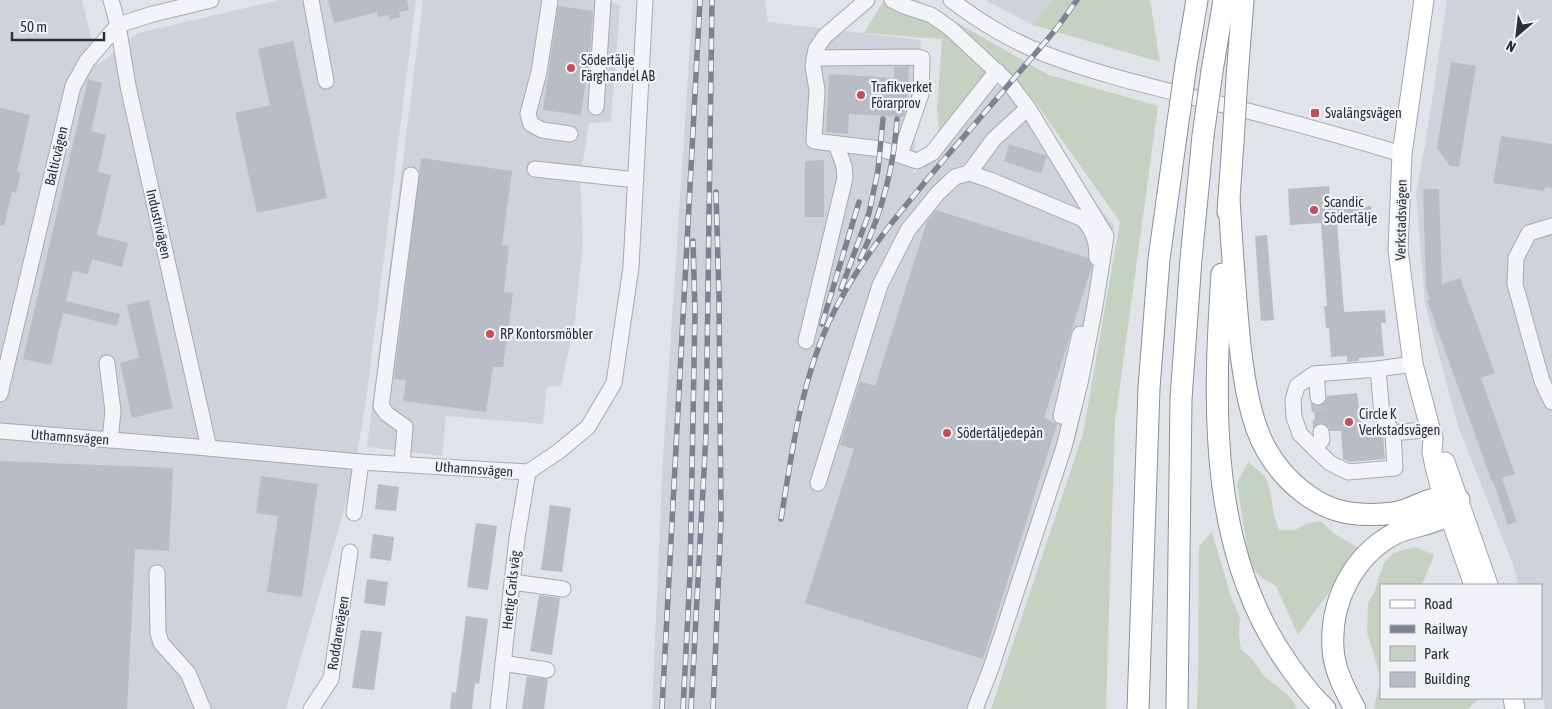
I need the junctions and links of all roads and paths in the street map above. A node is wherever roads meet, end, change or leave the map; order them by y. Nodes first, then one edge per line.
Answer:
1 (111, 0) edge
2 (211, 0) edge
3 (312, 0) edge
4 (550, 0) edge
5 (603, 0) edge
6 (645, 0) edge
7 (892, 0) edge
8 (951, 0) edge
9 (1197, 0) edge
10 (1224, 0) edge
11 (1243, 0) edge
12 (1424, 0) edge
13 (859, 3) edge
14 (118, 25) junction
15 (814, 58) junction
16 (997, 71) junction
17 (326, 81) dead end
18 (596, 107) dead end
19 (1028, 108) junction
20 (570, 134) dead end
21 (836, 144) junction
22 (1402, 154) junction
23 (900, 155) junction
24 (535, 168) dead end
25 (969, 173) junction
26 (411, 175) dead end
27 (636, 180) junction
28 (1229, 199) junction
29 (1552, 226) edge
30 (806, 341) dead end
31 (107, 363) dead end
32 (1413, 364) junction
33 (1378, 369) junction
34 (1316, 374) junction
35 (0, 394) edge
36 (1318, 397) tunnel mouth
37 (1552, 402) edge
38 (1061, 416) dead end
39 (0, 431) edge
40 (1321, 432) tunnel mouth
41 (1393, 433) junction
42 (1432, 434) junction
43 (110, 440) junction
44 (209, 448) junction
45 (1314, 448) junction
46 (361, 462) junction
47 (402, 464) junction
48 (528, 472) junction
49 (818, 483) dead end
50 (1450, 504) junction
51 (354, 513) dead end
52 (350, 552) dead end
53 (157, 573) dead end
54 (512, 582) junction
55 (1474, 584) edge
56 (1488, 584) edge
57 (562, 585) dead end
58 (503, 663) junction
59 (547, 670) dead end
60 (203, 709) edge
61 (311, 709) edge
62 (498, 709) edge
63 (975, 709) edge
64 (1138, 709) edge
65 (1177, 709) edge
66 (1325, 709) edge
67 (1354, 709) edge

1 - 14 street, Industrivägen
2 - 14 street
3 - 17 street
4 - 20 street
5 - 18 street
6 - 27 street, Uthamnsvägen
7 - 16 street
8 - 22 street
9 - 64 highway, bridge
10 - 65 highway, bridge
11 - 28 highway, bridge
12 - 22 main road, Verkstadsvägen
13 - 15 street
14 - 35 street, Balticvägen
14 - 44 street, Industrivägen
15 - 21 street
15 - 23 street
16 - 19 street
16 - 23 street
19 - 25 street
19 - 63 street
21 - 23 street
21 - 30 street
22 - 32 main road, Verkstadsvägen
24 - 27 street
25 - 38 street
25 - 49 street
26 - 47 street
27 - 48 street, Uthamnsvägen
28 - 50 highway
28 - 66 highway
29 - 37 street
31 - 43 street
32 - 33 street
32 - 42 main road, Verkstadsvägen
33 - 34 street
33 - 41 street
34 - 36 street
34 - 45 street
39 - 43 street, Uthamnsvägen
40 - 45 street
41 - 42 street
41 - 45 street
42 - 50 main road, Verkstadsvägen
43 - 44 street, Uthamnsvägen
44 - 46 street, Uthamnsvägen
46 - 47 street, Uthamnsvägen
46 - 51 street
47 - 48 street, Uthamnsvägen
48 - 54 street, Hertig Carls väg
50 - 55 main road, Verkstadsvägen
50 - 56 main road, Verkstadsvägen
50 - 67 highway
52 - 61 street, Roddarevägen
53 - 60 street
54 - 57 street
54 - 58 street, Hertig Carls väg
58 - 59 street
58 - 62 street, Hertig Carls väg

